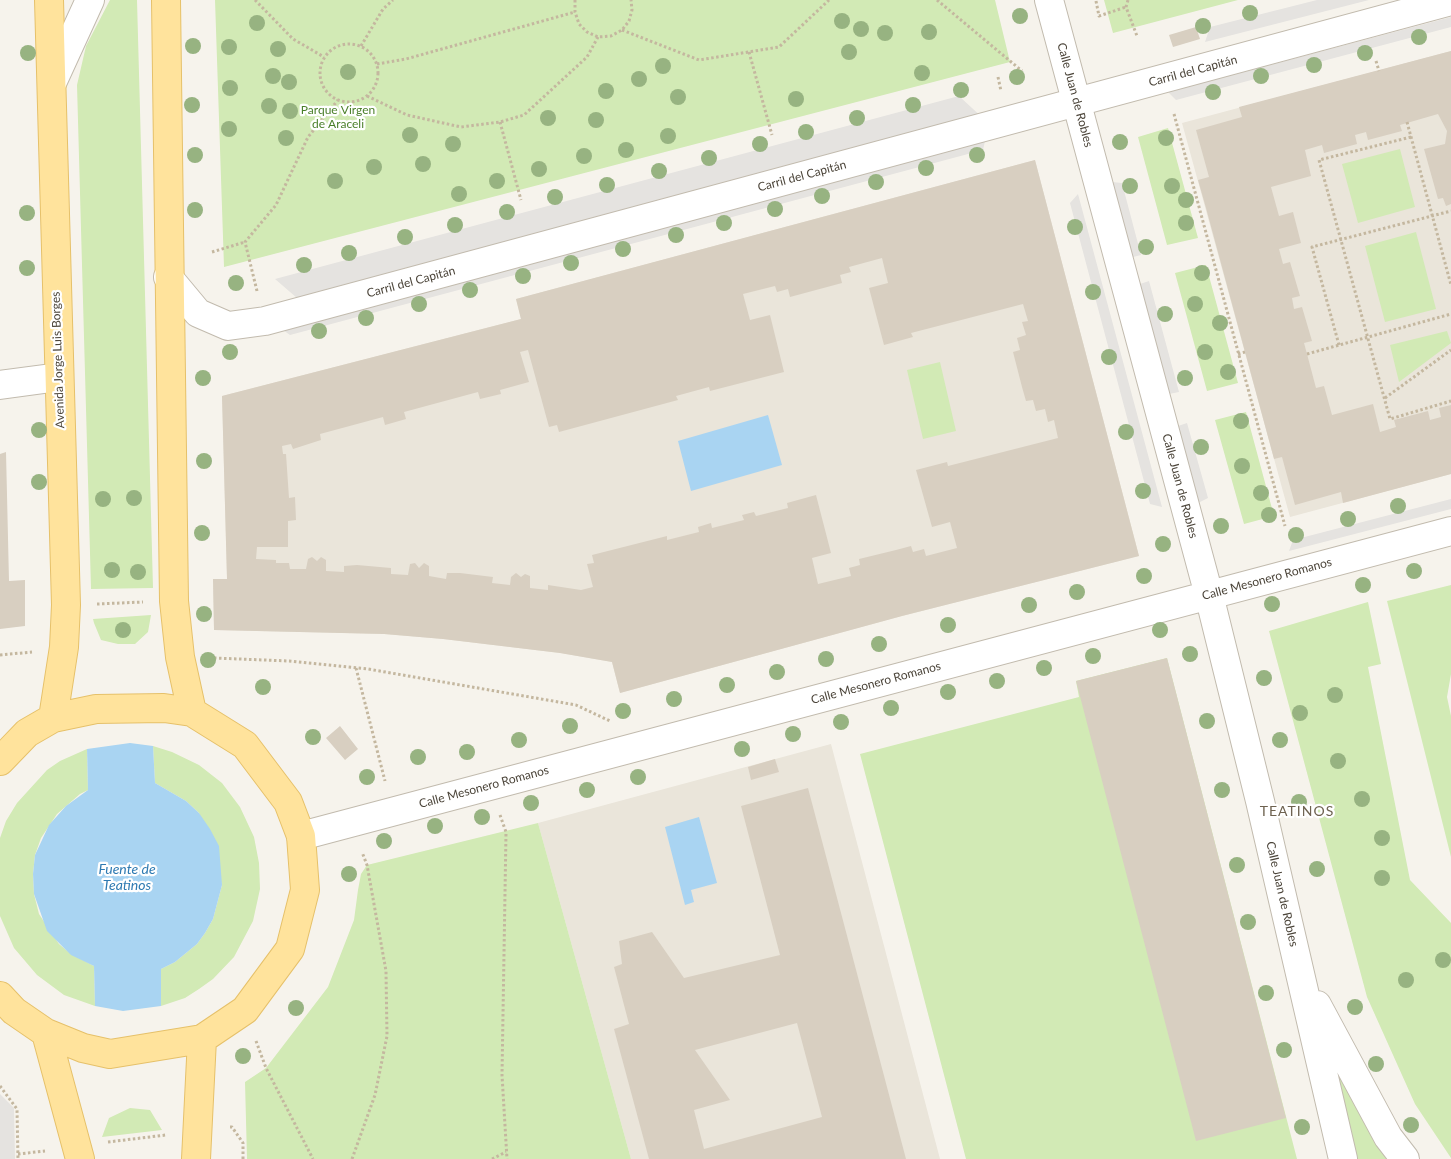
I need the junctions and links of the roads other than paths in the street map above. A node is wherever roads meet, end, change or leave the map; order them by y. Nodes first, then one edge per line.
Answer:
1 (49, 0) edge
2 (90, 0) edge
3 (166, 0) edge
4 (1049, 0) edge
5 (1451, 1) edge
6 (52, 83) junction
7 (1077, 102) junction
8 (168, 277) junction
9 (59, 377) junction
10 (0, 385) edge
11 (1451, 531) edge
12 (1208, 595) junction
13 (192, 712) junction
14 (53, 718) junction
15 (0, 761) edge
16 (301, 836) junction
17 (1301, 975) junction
18 (0, 996) edge
19 (46, 1033) junction
20 (202, 1039) junction
21 (196, 1150) edge
22 (79, 1153) edge
23 (1343, 1159) edge
24 (1405, 1159) edge

1 - 6 main road, Avenida Jorge Luis Borges
2 - 6 street
3 - 8 main road
4 - 7 street, Calle Juan de Robles
5 - 7 street, Carril del Capitán
6 - 9 main road, Avenida Jorge Luis Borges
7 - 8 street, Carril del Capitán
7 - 12 street, Calle Juan de Robles
8 - 13 main road
9 - 10 street
9 - 14 main road, Avenida Jorge Luis Borges
11 - 12 street, Calle Mesonero Romanos
12 - 16 street, Calle Mesonero Romanos
12 - 17 street, Calle Juan de Robles
13 - 14 main road
13 - 16 main road
14 - 15 main road
16 - 20 main road
17 - 23 street, Calle Juan de Robles
17 - 24 street, Calle Juan de Robles
18 - 19 main road
19 - 20 main road
19 - 22 main road
20 - 21 main road

